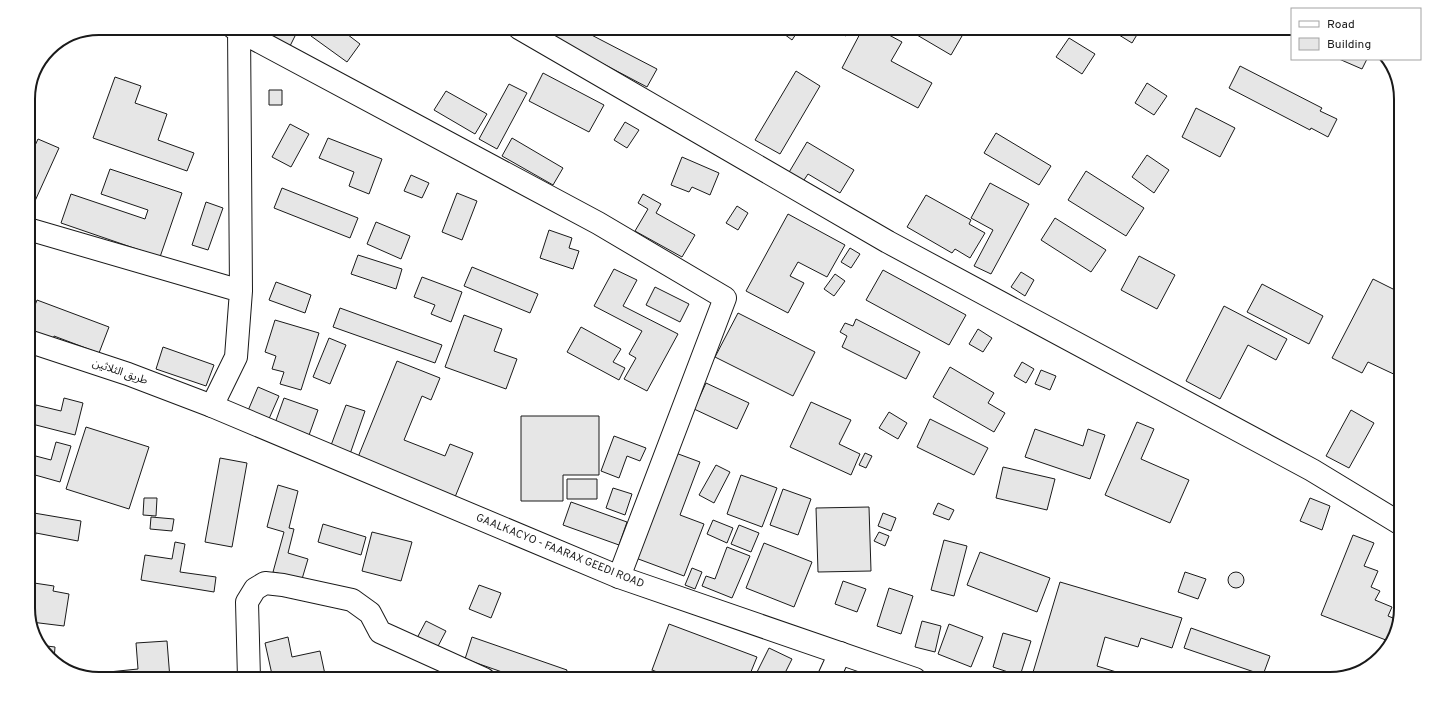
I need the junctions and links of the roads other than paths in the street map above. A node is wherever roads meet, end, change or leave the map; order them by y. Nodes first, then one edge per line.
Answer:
1 (237, 35) edge
2 (248, 35) edge
3 (531, 35) edge
4 (35, 231) edge
5 (241, 291) junction
6 (35, 343) edge
7 (212, 406) junction
8 (1394, 520) edge
9 (619, 577) junction
10 (840, 653) junction
11 (249, 672) edge
12 (469, 672) edge
13 (831, 672) edge
14 (895, 672) edge

1 - 5 street
2 - 9 street
3 - 8 street
4 - 5 street
5 - 7 street
6 - 7 street, طريق الثلاثين
7 - 9 street, GAALKACYO - FAARAX GEEDI ROAD
9 - 10 street, GAALKACYO - FAARAX GEEDI ROAD
10 - 13 street
10 - 14 street, GAALKACYO - FAARAX GEEDI ROAD
11 - 12 street

